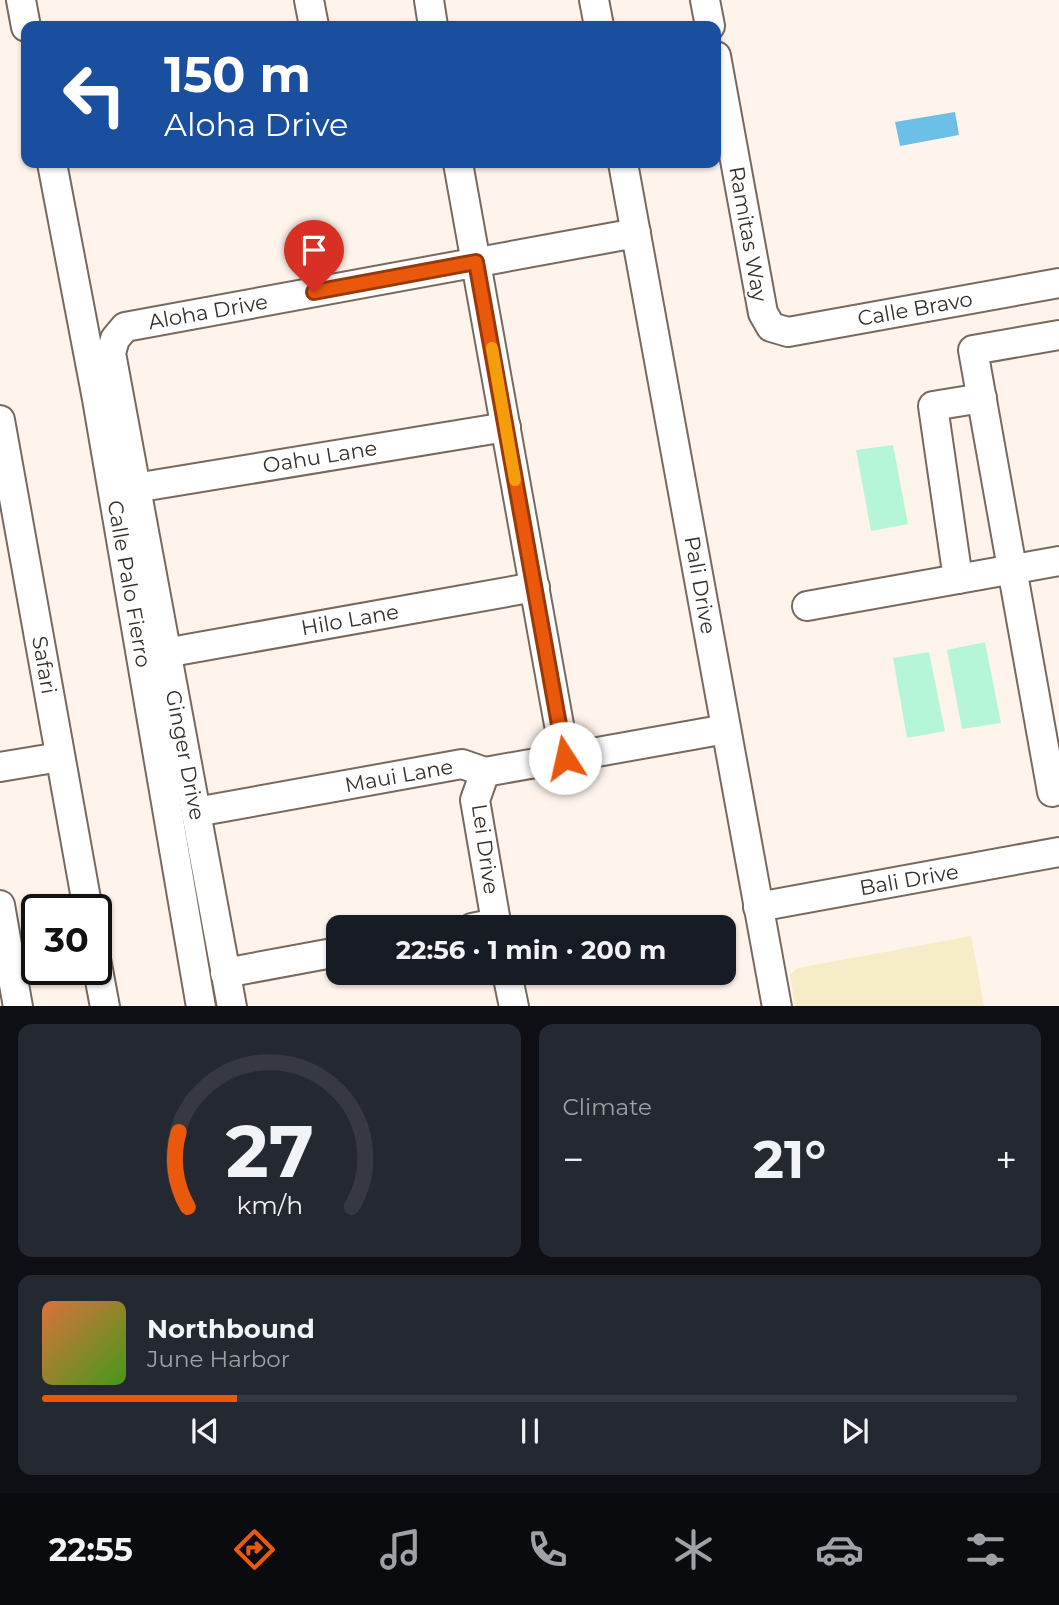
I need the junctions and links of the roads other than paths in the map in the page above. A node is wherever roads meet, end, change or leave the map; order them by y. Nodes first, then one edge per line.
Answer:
1 (21, 0) edge
2 (309, 0) edge
3 (429, 0) edge
4 (594, 0) edge
5 (705, 0) edge
6 (25, 21) edge
7 (313, 21) edge
8 (432, 21) edge
9 (597, 21) edge
10 (709, 21) edge
11 (721, 83) edge
12 (53, 168) edge
13 (459, 168) edge
14 (624, 168) edge
15 (636, 233) junction
16 (476, 262) junction
17 (1059, 283) edge
18 (771, 327) joint
19 (1059, 335) edge
20 (115, 339) joint
21 (982, 398) junction
22 (0, 420) edge
23 (506, 427) junction
24 (135, 488) junction
25 (1059, 561) edge
26 (1012, 569) junction
27 (958, 579) junction
28 (535, 587) junction
29 (807, 606) dead end
30 (165, 653) junction
31 (726, 729) junction
32 (60, 757) junction
33 (565, 758) junction
34 (0, 767) edge
35 (485, 772) junction
36 (1052, 792) dead end
37 (196, 812) junction
38 (1059, 852) edge
39 (85, 894) edge
40 (0, 905) edge
41 (758, 907) junction
42 (487, 915) edge
43 (326, 954) edge
44 (4, 959) edge
45 (225, 973) junction
46 (101, 985) edge
47 (510, 985) edge
48 (18, 1006) edge
49 (105, 1006) edge
50 (201, 1006) edge
51 (232, 1006) edge
52 (514, 1006) edge
53 (777, 1006) edge

1 - 6 street
2 - 7 street
3 - 8 street
4 - 9 street
5 - 10 street
11 - 18 street, Ramitas Way
12 - 50 street, Calle Palo Fierro
13 - 16 street
14 - 15 street, Pali Drive
15 - 16 street, Aloha Drive
15 - 31 street, Pali Drive
16 - 20 street, Aloha Drive
16 - 23 street
17 - 18 street, Calle Bravo
19 - 21 street
20 - 24 street, Ginger Drive
21 - 26 street
21 - 27 street
22 - 32 street, Safari
23 - 24 street, Oahu Lane
23 - 28 street
24 - 30 street, Ginger Drive
25 - 26 street
26 - 27 street
26 - 36 street
27 - 29 street
28 - 30 street, Hilo Lane
28 - 33 street
30 - 37 street, Ginger Drive
31 - 33 street, Maui Lane
31 - 41 street, Pali Drive
32 - 34 street
32 - 39 street, Safari
33 - 35 street, Maui Lane
35 - 37 street, Maui Lane
35 - 42 street, Lei Drive
37 - 45 street, Ginger Drive
38 - 41 street, Bali Drive
40 - 44 street
41 - 53 street, Pali Drive
43 - 45 street
44 - 48 street
45 - 51 street, Ginger Drive
46 - 49 street
47 - 52 street

